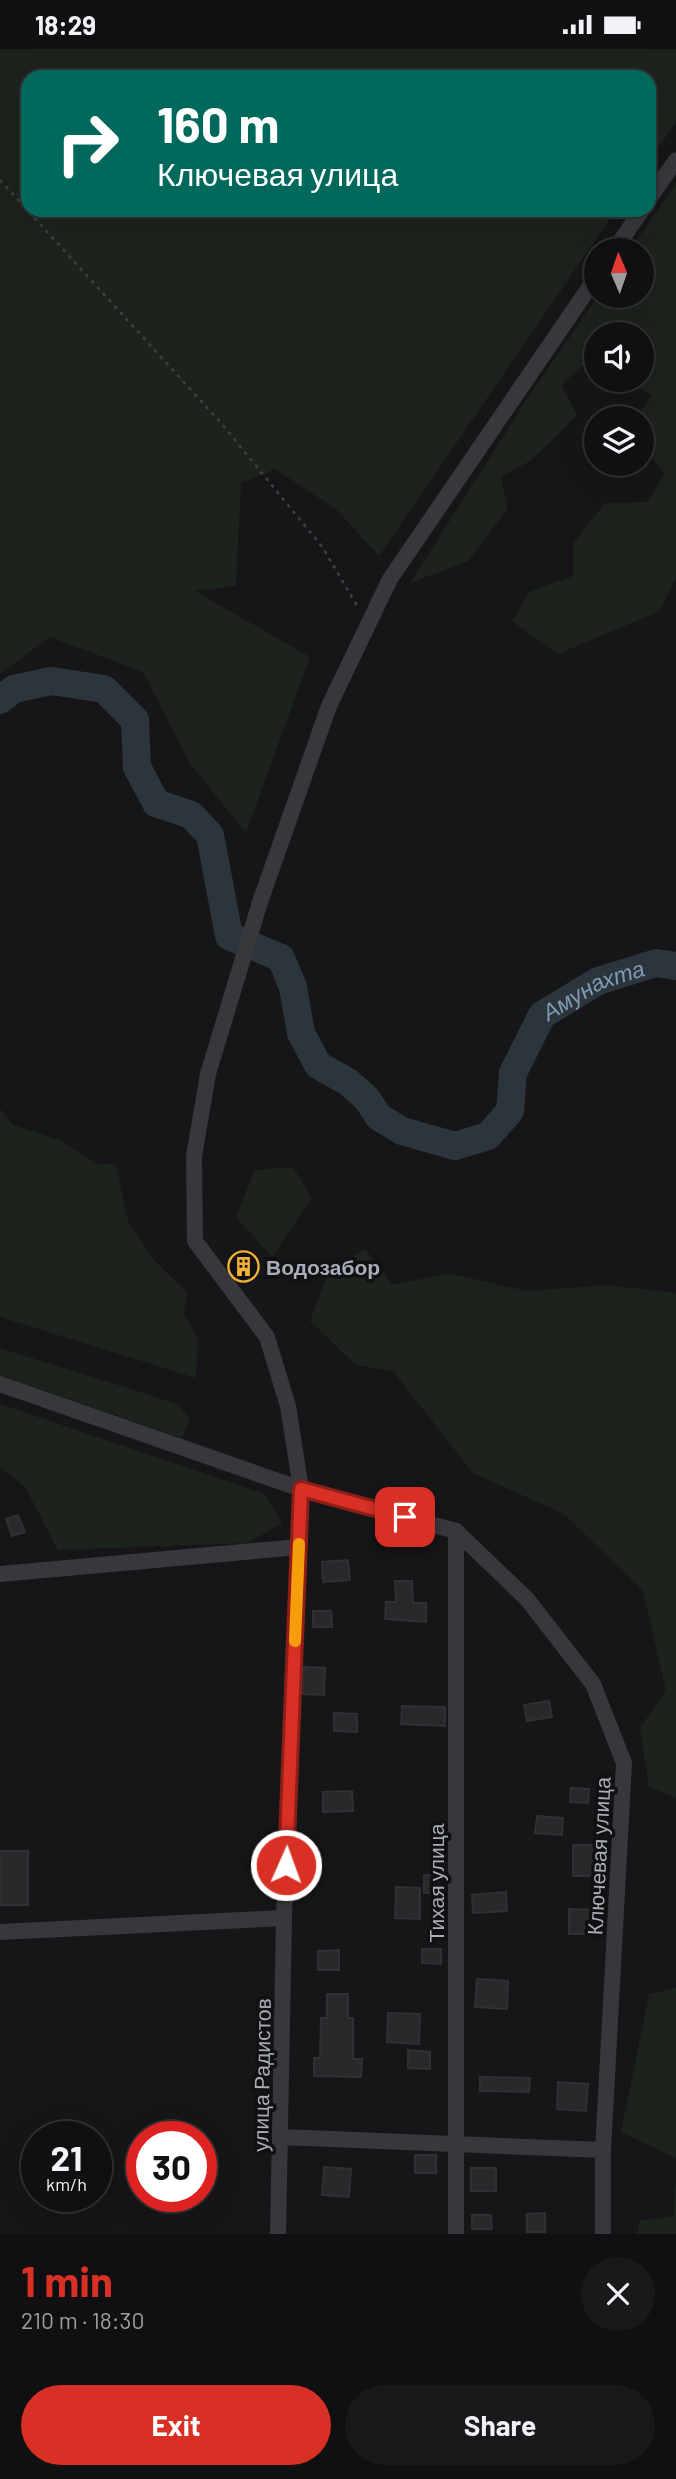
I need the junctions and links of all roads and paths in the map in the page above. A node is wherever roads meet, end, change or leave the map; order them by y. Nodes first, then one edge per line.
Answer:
1 (676, 160) edge
2 (0, 180) edge
3 (656, 189) edge
4 (21, 203) edge
5 (33, 217) edge
6 (637, 217) edge
7 (622, 238) edge
8 (584, 295) edge
9 (368, 624) junction
10 (0, 1384) edge
11 (301, 1489) junction
12 (456, 1531) junction
13 (299, 1547) junction
14 (0, 1574) edge
15 (284, 1918) junction
16 (0, 1932) edge
17 (281, 2137) junction
18 (456, 2144) junction
19 (603, 2150) junction
20 (278, 2234) edge
21 (456, 2234) edge
22 (603, 2234) edge

1 - 3 street
2 - 4 path
5 - 9 path
6 - 7 street
8 - 9 street, улица Радистов
9 - 11 street, улица Радистов
10 - 11 street, Ключевая улица
11 - 12 street, Ключевая улица
11 - 13 street, улица Радистов
12 - 18 street, Тихая улица
12 - 19 street, Ключевая улица
13 - 14 street
13 - 15 street, улица Радистов
15 - 16 street
15 - 17 street, улица Радистов
17 - 18 street
17 - 20 street, улица Радистов
18 - 19 street
18 - 21 street, Тихая улица
19 - 22 street, Ключевая улица

